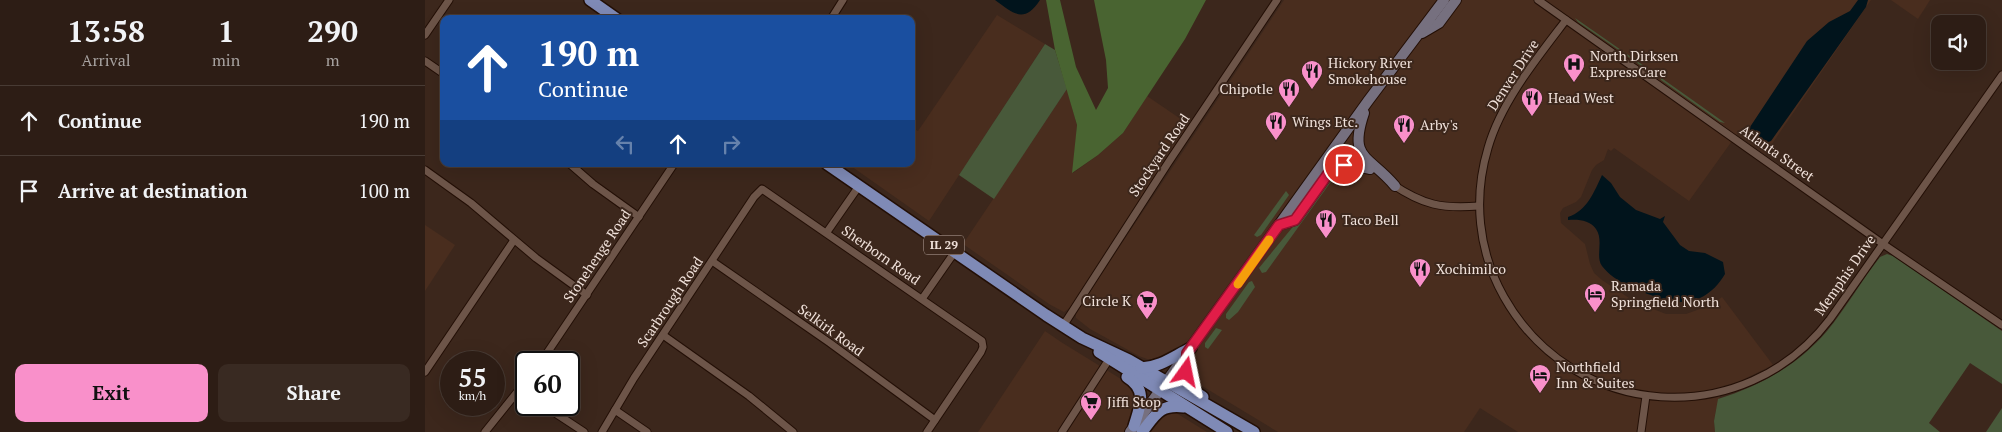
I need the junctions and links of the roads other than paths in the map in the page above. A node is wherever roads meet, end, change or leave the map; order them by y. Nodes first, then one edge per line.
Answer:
1 (449, 0) edge
2 (590, 0) edge
3 (843, 0) edge
4 (1277, 0) edge
5 (1444, 0) edge
6 (1456, 0) edge
7 (1538, 0) edge
8 (611, 15) edge
9 (834, 15) edge
10 (1566, 20) junction
11 (1419, 34) junction
12 (425, 36) edge
13 (425, 61) edge
14 (440, 71) edge
15 (2002, 76) edge
16 (1369, 101) junction
17 (1337, 146) junction
18 (573, 167) edge
19 (673, 167) edge
20 (831, 167) edge
21 (1370, 169) junction
22 (425, 170) edge
23 (859, 186) junction
24 (1395, 186) junction
25 (762, 189) joint
26 (1479, 206) junction
27 (639, 218) junction
28 (1279, 225) junction
29 (827, 232) junction
30 (514, 240) junction
31 (1883, 244) junction
32 (955, 252) junction
33 (712, 261) junction
34 (587, 295) junction
35 (922, 299) junction
36 (2002, 325) edge
37 (1063, 326) junction
38 (663, 335) junction
39 (1082, 338) junction
40 (549, 351) edge
41 (1189, 351) junction
42 (1100, 354) junction
43 (1106, 364) junction
44 (1141, 368) junction
45 (425, 372) edge
46 (1163, 387) junction
47 (515, 394) edge
48 (1646, 396) junction
49 (1186, 407) junction
50 (615, 410) junction
51 (560, 416) edge
52 (935, 420) junction
53 (1135, 430) edge
54 (485, 432) edge
55 (584, 432) edge
56 (602, 432) edge
57 (647, 432) edge
58 (793, 432) edge
59 (927, 432) edge
60 (1062, 432) edge
61 (1227, 432) edge
62 (1254, 432) edge
63 (1641, 432) edge

1 - 12 street
2 - 8 main road
3 - 9 street
4 - 37 street, Stockyard Road
5 - 11 street
6 - 11 street
7 - 10 street, Atlanta Street
10 - 26 street, Denver Drive
10 - 31 street, Atlanta Street
11 - 16 street
13 - 14 street
15 - 31 street, Memphis Drive
16 - 17 street
16 - 24 street
17 - 21 street
17 - 28 street
18 - 27 street
19 - 27 street, Stonehenge Road
20 - 23 main road, IL 29
21 - 24 street
21 - 28 street
22 - 30 street
23 - 29 street
23 - 32 main road, IL 29
24 - 26 street
25 - 29 street, Sherborn Road
25 - 33 street, Scarbrough Road
26 - 48 street, Denver Drive
27 - 34 street, Stonehenge Road
28 - 41 street
29 - 35 street, Sherborn Road
30 - 34 street
30 - 45 street
31 - 36 street, Atlanta Street
31 - 48 street, Memphis Drive
32 - 35 street
32 - 37 main road, IL 29
33 - 38 street, Scarbrough Road
33 - 52 street, Selkirk Road
34 - 40 street, Stonehenge Road
35 - 52 street, Sherborn Road
37 - 39 main road, IL 29
38 - 50 street, Scarbrough Road
38 - 58 street
39 - 42 main road, IL 29
39 - 44 main road, IL 29
41 - 44 main road
41 - 46 street
41 - 62 main road
42 - 43 main road
42 - 46 main road, IL 29
43 - 53 main road
43 - 60 street
44 - 46 main road, IL 29
46 - 49 main road
46 - 53 street
46 - 62 main road
47 - 54 street
48 - 63 street
49 - 53 main road
49 - 61 main road
50 - 56 street, Scarbrough Road
50 - 57 street
51 - 55 street
52 - 59 street

